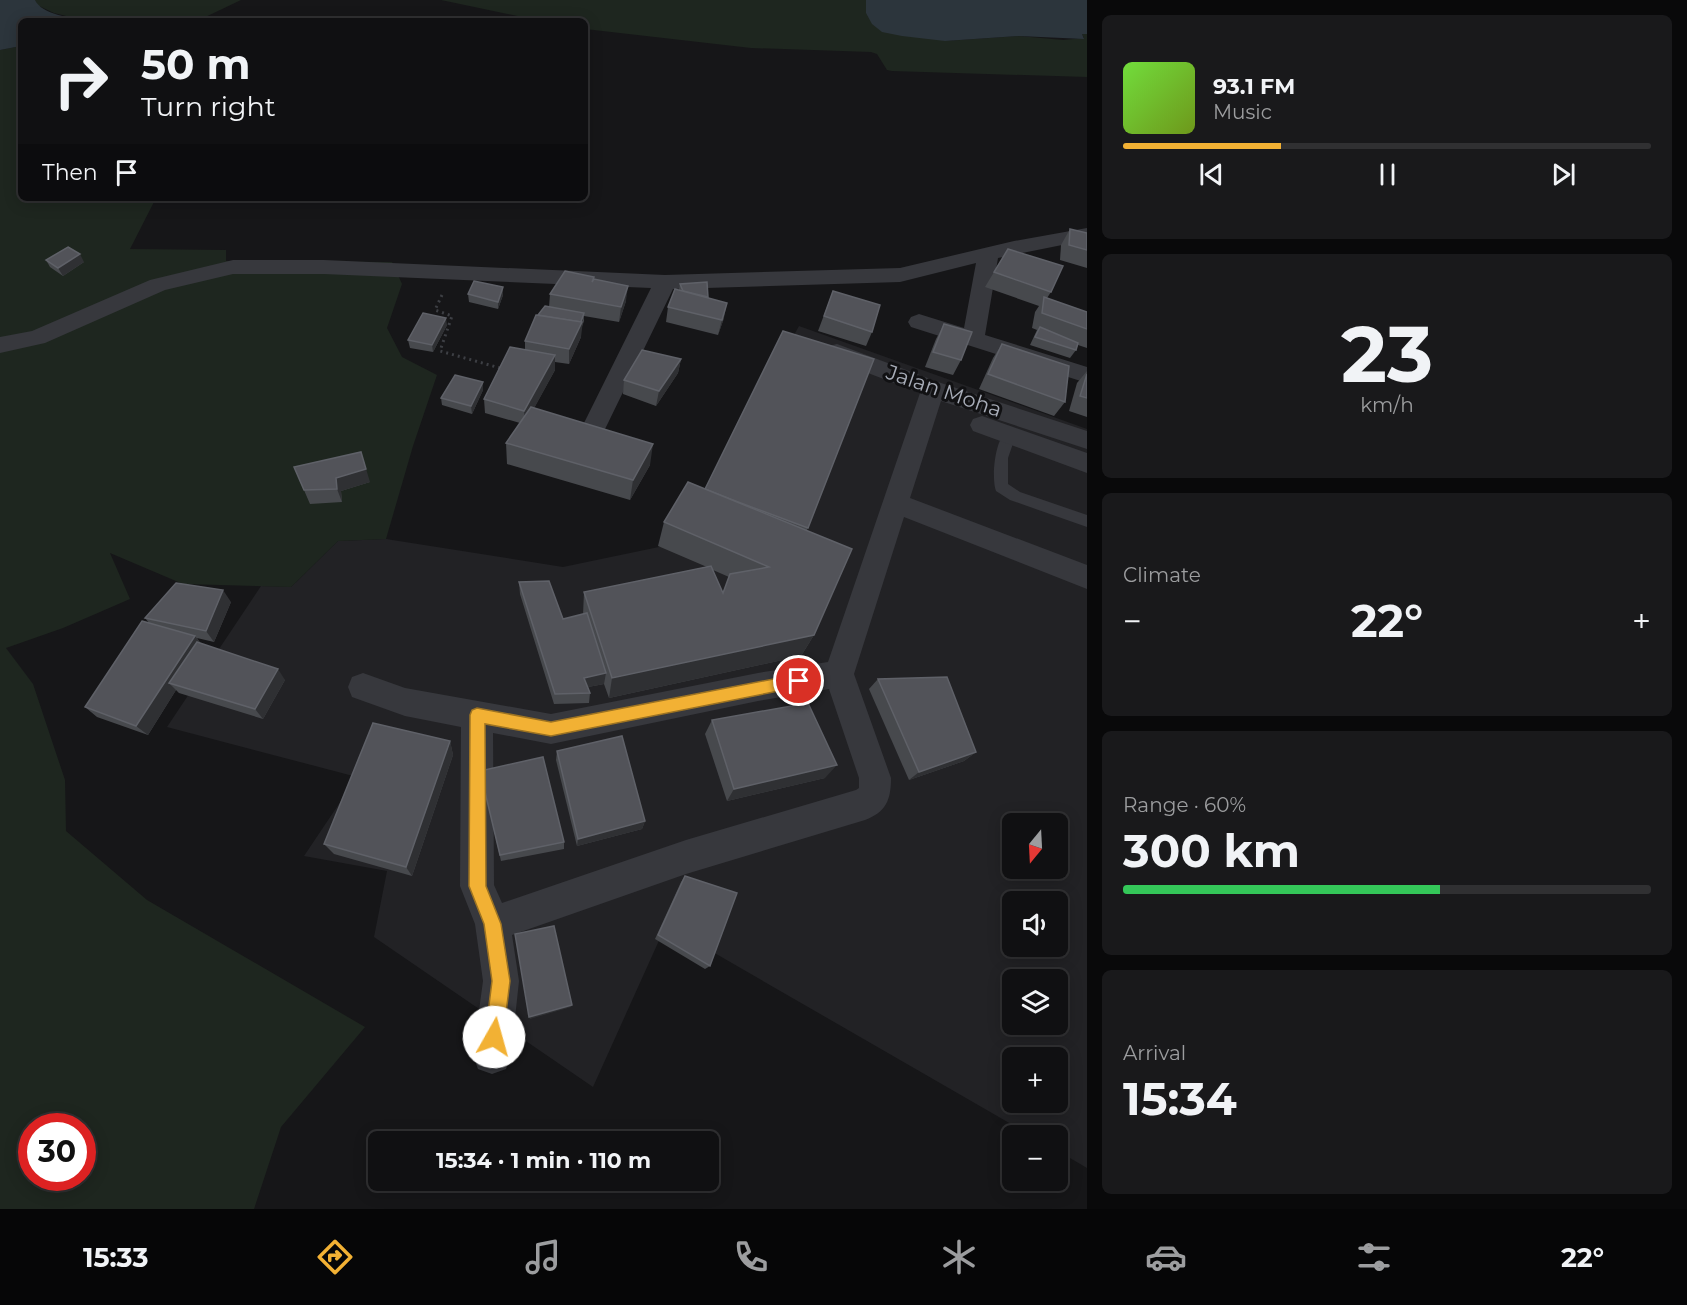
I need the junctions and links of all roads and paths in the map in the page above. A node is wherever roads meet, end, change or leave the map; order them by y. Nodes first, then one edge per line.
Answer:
1 (1087, 234) edge
2 (988, 253) junction
3 (453, 273) junction
4 (665, 282) junction
5 (919, 322) dead end
6 (973, 340) junction
7 (814, 344) edge
8 (0, 345) edge
9 (500, 368) edge
10 (1087, 375) edge
11 (930, 397) junction
12 (596, 423) dead end
13 (1009, 435) junction
14 (1087, 440) edge
15 (1087, 463) edge
16 (895, 503) junction
17 (1087, 521) edge
18 (1087, 577) edge
19 (839, 674) junction
20 (363, 687) dead end
21 (477, 715) junction
22 (493, 924) junction
23 (492, 1055) dead end

1 - 2 street
2 - 4 street
2 - 6 street
3 - 4 street
3 - 8 street
3 - 9 path
4 - 12 street
5 - 6 street
6 - 10 street
7 - 11 street, Jalan Moha
11 - 13 street
11 - 14 street, Jalan Moha
11 - 16 street
13 - 15 street
13 - 17 lane
16 - 18 street
16 - 19 street
19 - 21 street
19 - 22 street
20 - 21 street
21 - 22 street
22 - 23 street

